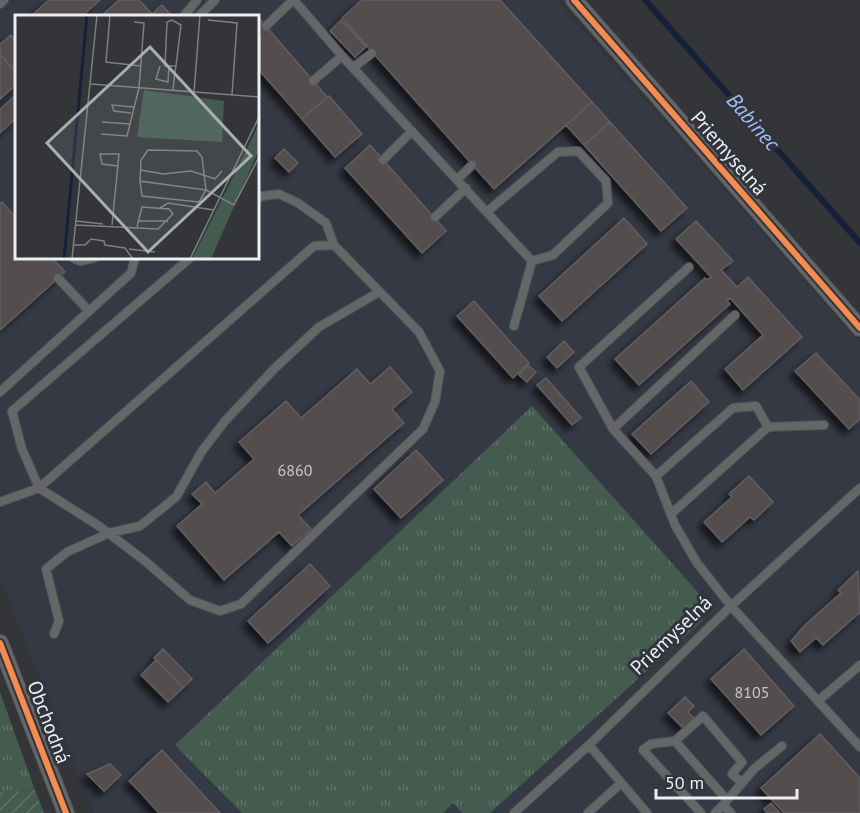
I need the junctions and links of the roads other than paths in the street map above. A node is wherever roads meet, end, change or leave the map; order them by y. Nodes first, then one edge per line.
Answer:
1 (4, 0) edge
2 (197, 0) edge
3 (215, 0) edge
4 (294, 0) edge
5 (574, 0) edge
6 (0, 4) edge
7 (185, 15) edge
8 (200, 15) edge
9 (266, 26) dead end
10 (372, 53) dead end
11 (342, 56) junction
12 (354, 67) junction
13 (314, 81) dead end
14 (412, 130) junction
15 (383, 160) dead end
16 (472, 165) dead end
17 (458, 179) junction
18 (466, 188) junction
19 (260, 198) edge
20 (488, 212) junction
21 (435, 217) dead end
22 (333, 245) junction
23 (135, 260) edge
24 (188, 260) edge
25 (532, 261) junction
26 (689, 267) dead end
27 (58, 278) dead end
28 (379, 292) junction
29 (89, 311) junction
30 (735, 315) dead end
31 (514, 326) dead end
32 (860, 328) edge
33 (0, 392) edge
34 (824, 425) dead end
35 (768, 427) junction
36 (613, 429) junction
37 (656, 476) junction
38 (39, 488) junction
39 (860, 488) edge
40 (0, 502) edge
41 (671, 514) junction
42 (109, 533) junction
43 (731, 606) junction
44 (54, 634) dead end
45 (0, 642) edge
46 (860, 665) edge
47 (818, 701) junction
48 (675, 741) junction
49 (589, 745) junction
50 (782, 746) dead end
51 (860, 747) edge
52 (621, 783) junction
53 (742, 783) junction
54 (725, 803) junction
55 (66, 813) edge
56 (513, 813) edge
57 (588, 813) edge
58 (646, 813) edge
59 (701, 813) edge
60 (715, 813) edge
61 (731, 813) edge

1 - 6 lane
2 - 7 lane
3 - 8 lane
4 - 9 lane
4 - 11 lane
5 - 32 street, Priemyselná
10 - 12 lane
11 - 12 lane
11 - 13 lane
12 - 14 lane
14 - 15 lane
14 - 17 lane
16 - 17 lane
17 - 18 lane
18 - 20 lane
18 - 21 lane
19 - 22 lane
20 - 25 lane
20 - 25 lane
22 - 28 lane
22 - 38 lane
23 - 29 lane
24 - 38 lane
25 - 31 lane
26 - 36 lane
27 - 29 lane
28 - 42 lane
28 - 42 lane
29 - 33 lane
30 - 36 lane
34 - 35 lane
35 - 37 lane
35 - 41 lane
36 - 37 lane
37 - 41 lane
38 - 40 lane
38 - 42 lane
39 - 43 lane, Priemyselná
41 - 43 lane
42 - 44 lane
43 - 47 lane
43 - 49 lane, Priemyselná
45 - 55 street, Obchodná
46 - 47 lane
47 - 51 lane
48 - 53 lane
48 - 54 lane
48 - 59 lane
49 - 52 lane
49 - 56 lane, Priemyselná
50 - 53 lane
52 - 57 lane
52 - 58 lane
53 - 54 lane
54 - 60 lane
54 - 61 lane

